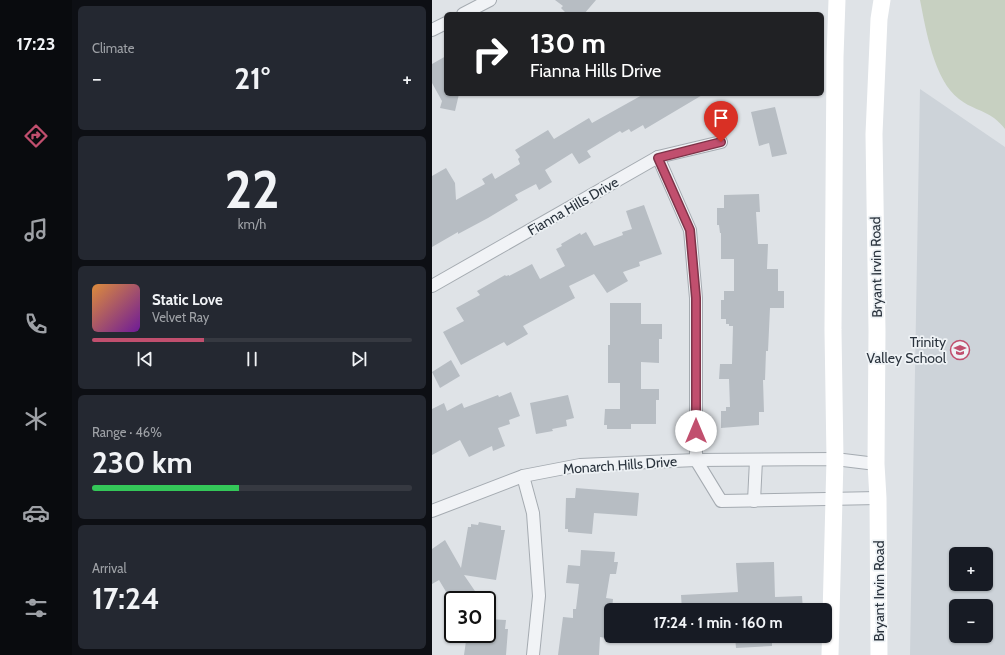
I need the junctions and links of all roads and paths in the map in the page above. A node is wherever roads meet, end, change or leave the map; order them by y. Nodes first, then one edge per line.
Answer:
1 (490, 0) edge
2 (838, 0) edge
3 (882, 0) edge
4 (467, 12) edge
5 (444, 24) edge
6 (432, 30) edge
7 (721, 142) dead end
8 (658, 158) junction
9 (432, 286) edge
10 (835, 459) junction
11 (696, 460) junction
12 (756, 460) junction
13 (876, 464) junction
14 (523, 476) junction
15 (834, 498) junction
16 (878, 498) junction
17 (754, 501) junction
18 (432, 511) edge
19 (533, 655) edge
20 (830, 655) edge
21 (879, 655) edge

1 - 4 street
2 - 10 main road
3 - 13 main road, Bryant Irvin Road
5 - 6 street
7 - 8 street, Fianna Hills Drive
8 - 9 street, Fianna Hills Drive
8 - 11 street
10 - 12 street, Monarch Hills Drive
10 - 13 street, Monarch Hills Drive
10 - 15 main road
11 - 12 street, Monarch Hills Drive
11 - 14 street, Monarch Hills Drive
11 - 17 street, Monarch Hills Drive
12 - 17 street
13 - 16 main road, Bryant Irvin Road
14 - 18 street, Monarch Hills Drive
14 - 19 street
15 - 16 street, Monarch Hills Drive
15 - 17 street, Monarch Hills Drive
15 - 20 main road
16 - 21 main road, Bryant Irvin Road

